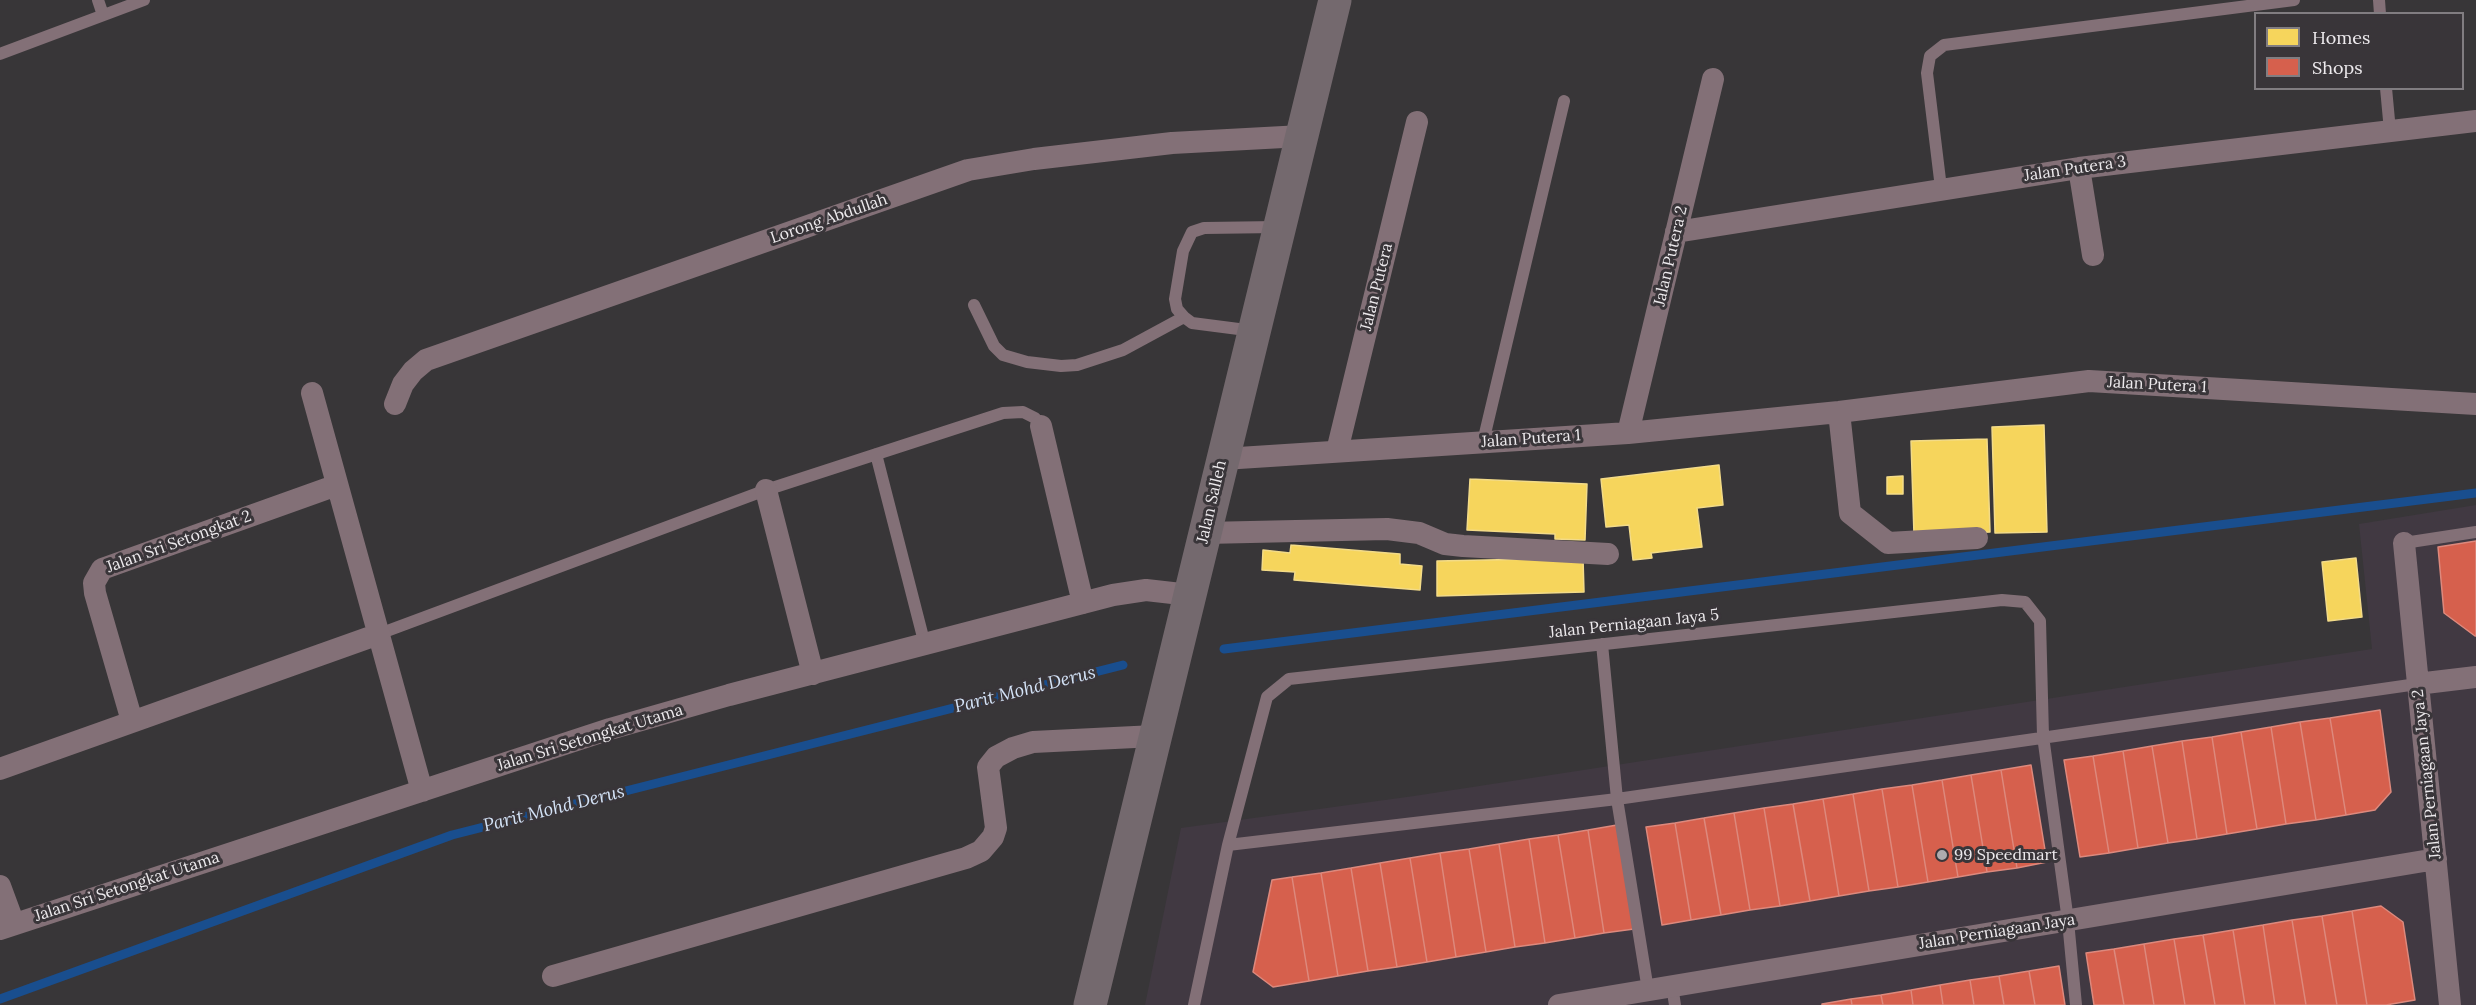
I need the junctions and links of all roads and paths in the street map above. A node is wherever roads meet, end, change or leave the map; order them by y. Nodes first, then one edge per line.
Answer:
1 (98, 0) edge
2 (144, 0) edge
3 (1335, 0) edge
4 (2294, 0) edge
5 (103, 15) junction
6 (0, 54) edge
7 (1713, 79) dead end
8 (2386, 90) edge
9 (1564, 101) dead end
10 (2476, 121) edge
11 (1417, 122) dead end
12 (2390, 131) junction
13 (1302, 136) junction
14 (2079, 168) junction
15 (1941, 188) junction
16 (1279, 227) junction
17 (1676, 232) junction
18 (2093, 255) dead end
19 (974, 305) dead end
20 (1184, 317) junction
21 (1254, 331) junction
22 (312, 393) dead end
23 (395, 404) dead end
24 (2476, 404) edge
25 (1839, 412) junction
26 (1041, 426) joint
27 (1628, 433) junction
28 (1482, 442) junction
29 (1337, 451) junction
30 (876, 454) junction
31 (1223, 459) junction
32 (337, 485) junction
33 (766, 490) junction
34 (2476, 532) edge
35 (1205, 533) junction
36 (1977, 538) dead end
37 (2404, 543) joint
38 (1608, 554) dead end
39 (1190, 595) junction
40 (1083, 603) junction
41 (379, 634) junction
42 (1602, 644) junction
43 (925, 645) junction
44 (813, 674) junction
45 (2476, 677) edge
46 (2417, 684) junction
47 (132, 721) junction
48 (1155, 736) junction
49 (2043, 736) junction
50 (0, 769) edge
51 (422, 791) junction
52 (1617, 799) junction
53 (1228, 845) junction
54 (2436, 860) junction
55 (0, 886) edge
56 (2068, 921) junction
57 (7, 926) edge
58 (553, 976) dead end
59 (1648, 990) junction
60 (1673, 996) edge
61 (1090, 1005) edge
62 (1194, 1005) edge
63 (1559, 1005) edge
64 (2076, 1005) edge
65 (2450, 1005) edge

1 - 5 lane
2 - 5 lane
3 - 13 main road, Jalan Salleh
4 - 15 lane
5 - 6 lane
7 - 17 street, Jalan Putera 2
8 - 12 lane
9 - 28 lane
10 - 12 street, Jalan Putera 3
11 - 29 street, Jalan Putera
12 - 14 street, Jalan Putera 3
13 - 16 main road, Jalan Salleh
13 - 23 street, Lorong Abdullah
14 - 15 street, Jalan Putera 3
14 - 18 street
15 - 17 street, Jalan Putera 3
16 - 20 lane
16 - 21 main road, Jalan Salleh
17 - 27 street, Jalan Putera 2
19 - 20 lane
20 - 21 lane
21 - 31 main road, Jalan Salleh
22 - 32 street
24 - 25 street, Jalan Putera 1
25 - 27 street, Jalan Putera 1
25 - 36 street
26 - 30 lane
26 - 40 street
27 - 28 street, Jalan Putera 1
28 - 29 street, Jalan Putera 1
29 - 31 street, Jalan Putera 1
30 - 33 lane
30 - 43 lane
31 - 35 main road, Jalan Salleh
32 - 41 street
32 - 47 street, Jalan Sri Setongkat 2
33 - 41 lane
33 - 44 street
34 - 37 lane
35 - 38 street
35 - 39 main road, Jalan Salleh
37 - 46 street, Jalan Perniagaan Jaya 2
39 - 40 street, Jalan Sri Setongkat Utama
39 - 48 main road, Jalan Salleh
40 - 43 street, Jalan Sri Setongkat Utama
41 - 47 street
41 - 51 street
42 - 49 lane, Jalan Perniagaan Jaya 5
42 - 52 lane
42 - 53 lane, Jalan Perniagaan Jaya 5
43 - 44 street, Jalan Sri Setongkat Utama
44 - 51 street, Jalan Sri Setongkat Utama
45 - 46 street
46 - 49 lane
46 - 54 street, Jalan Perniagaan Jaya 2
47 - 50 street
48 - 58 street
48 - 61 main road, Jalan Salleh
49 - 52 lane
49 - 56 lane
51 - 57 street, Jalan Sri Setongkat Utama
52 - 53 lane
52 - 59 lane
53 - 62 lane, Jalan Perniagaan Jaya 5
54 - 56 street, Jalan Perniagaan Jaya
54 - 65 street, Jalan Perniagaan Jaya 2
55 - 57 street
56 - 60 street, Jalan Perniagaan Jaya
56 - 64 lane
59 - 60 street, Jalan Perniagaan Jaya
59 - 63 street, Jalan Perniagaan Jaya

